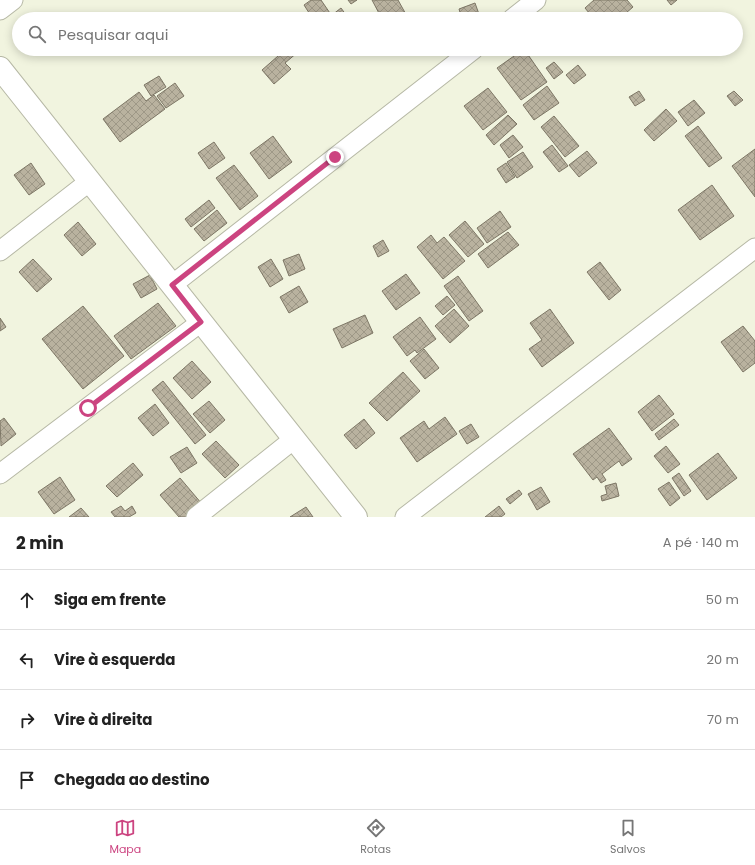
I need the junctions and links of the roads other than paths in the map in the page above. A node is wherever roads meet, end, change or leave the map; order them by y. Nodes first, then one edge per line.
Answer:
1 (13, 0) edge
2 (536, 0) edge
3 (0, 10) edge
4 (521, 12) edge
5 (465, 56) edge
6 (0, 68) edge
7 (90, 181) junction
8 (755, 248) edge
9 (0, 251) edge
10 (172, 285) junction
11 (201, 322) junction
12 (294, 439) junction
13 (0, 474) edge
14 (196, 517) edge
15 (356, 517) edge
16 (405, 517) edge

1 - 3 street
2 - 4 street
5 - 10 street
6 - 7 street
7 - 9 street
7 - 10 street
8 - 16 street
10 - 11 street
11 - 12 street
11 - 13 street
12 - 14 street
12 - 15 street

